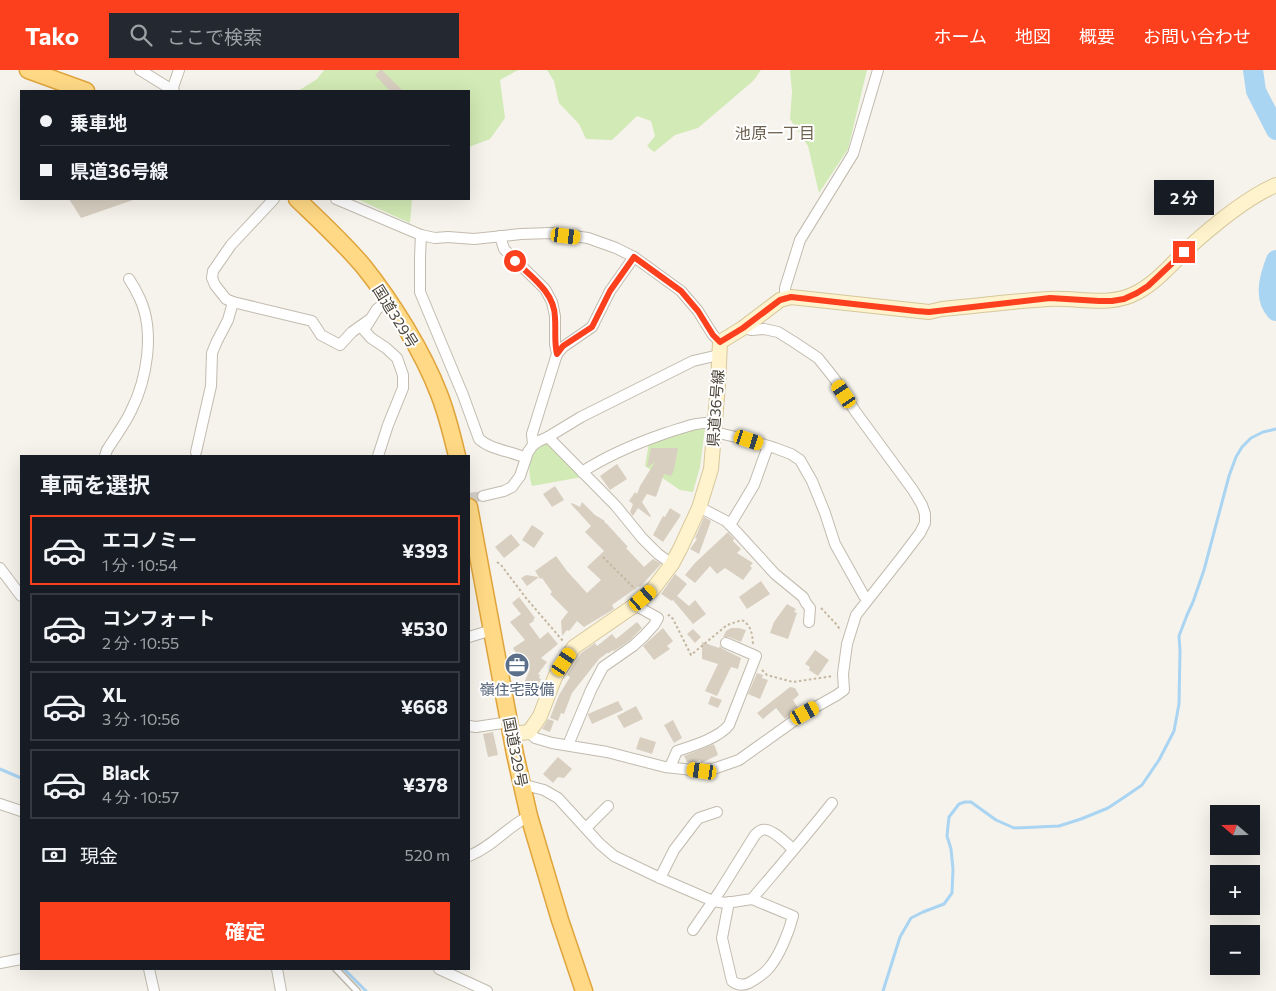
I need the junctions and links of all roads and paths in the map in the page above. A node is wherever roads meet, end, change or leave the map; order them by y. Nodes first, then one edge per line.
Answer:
1 (28, 70) edge
2 (140, 70) edge
3 (179, 70) edge
4 (878, 70) edge
5 (83, 90) edge
6 (171, 90) edge
7 (173, 90) edge
8 (1276, 185) edge
9 (273, 200) edge
10 (298, 200) edge
11 (338, 200) edge
12 (421, 235) junction
13 (500, 236) junction
14 (634, 257) junction
15 (129, 278) dead end
16 (785, 298) junction
17 (388, 301) junction
18 (233, 302) junction
19 (369, 320) junction
20 (743, 328) junction
21 (720, 348) junction
22 (557, 354) junction
23 (714, 427) junction
24 (548, 437) junction
25 (533, 445) junction
26 (768, 446) junction
27 (196, 452) dead end
28 (105, 455) edge
29 (378, 455) edge
30 (457, 455) edge
31 (526, 458) junction
32 (582, 472) junction
33 (483, 496) tunnel mouth
34 (699, 508) junction
35 (470, 512) edge
36 (730, 525) junction
37 (604, 557) dead end
38 (497, 562) dead end
39 (672, 564) junction
40 (0, 568) edge
41 (20, 595) edge
42 (803, 597) junction
43 (867, 599) junction
44 (639, 601) junction
45 (810, 622) dead end
46 (492, 630) junction
47 (470, 636) edge
48 (726, 643) dead end
49 (847, 644) junction
50 (572, 650) junction
51 (470, 726) edge
52 (511, 728) junction
53 (529, 732) junction
54 (568, 745) junction
55 (670, 767) junction
56 (522, 784) junction
57 (832, 803) dead end
58 (0, 804) edge
59 (608, 806) dead end
60 (20, 811) edge
61 (717, 812) dead end
62 (529, 816) junction
63 (586, 828) junction
64 (793, 849) junction
65 (470, 856) edge
66 (660, 878) junction
67 (752, 899) junction
68 (713, 901) junction
69 (729, 902) junction
70 (692, 930) dead end
71 (20, 959) edge
72 (0, 963) edge
73 (150, 970) edge
74 (277, 970) edge
75 (337, 970) edge
76 (441, 970) edge
77 (154, 991) edge
78 (281, 991) edge
79 (356, 991) edge
80 (487, 991) edge
81 (584, 991) edge

1 - 5 highway
2 - 6 street
3 - 7 street
4 - 16 street
8 - 16 main road
9 - 18 street
10 - 17 highway, 国道329号
11 - 12 street
12 - 13 street
12 - 31 street
13 - 14 street
13 - 22 street
14 - 21 street
14 - 22 street
15 - 28 street
16 - 20 main road
17 - 19 street
17 - 30 highway, 国道329号
18 - 19 street
18 - 27 street
19 - 29 street
20 - 21 main road
20 - 43 street
21 - 23 main road, 県道36号線
21 - 24 street
22 - 25 street
23 - 26 street
23 - 32 street
23 - 34 main road, 県道36号線
24 - 25 street
24 - 32 street
25 - 31 street
26 - 36 street
26 - 43 street
31 - 33 street
32 - 39 street
34 - 36 street
34 - 39 main road, 県道36号線
35 - 46 highway, 国道329号
36 - 42 street
37 - 44 path
38 - 50 path
39 - 44 main road, 県道36号線
40 - 41 street
42 - 45 street
42 - 49 path
43 - 49 street
44 - 50 main road, 県道36号線
44 - 54 street
46 - 47 street
46 - 52 highway, 国道329号
48 - 55 street
49 - 55 street
50 - 53 main road, 県道36号線
51 - 52 street
52 - 53 main road
52 - 56 highway, 国道329号
53 - 54 street
54 - 55 street
56 - 62 highway, 国道329号
56 - 63 street
57 - 64 street
58 - 60 street
59 - 63 street
61 - 66 street
62 - 65 street
62 - 81 highway, 国道329号
63 - 66 street
64 - 67 street
64 - 68 street
66 - 68 street
67 - 69 street
67 - 69 street
68 - 69 street
68 - 70 street
71 - 72 street
73 - 77 street
74 - 78 street
75 - 79 lane
76 - 80 street

